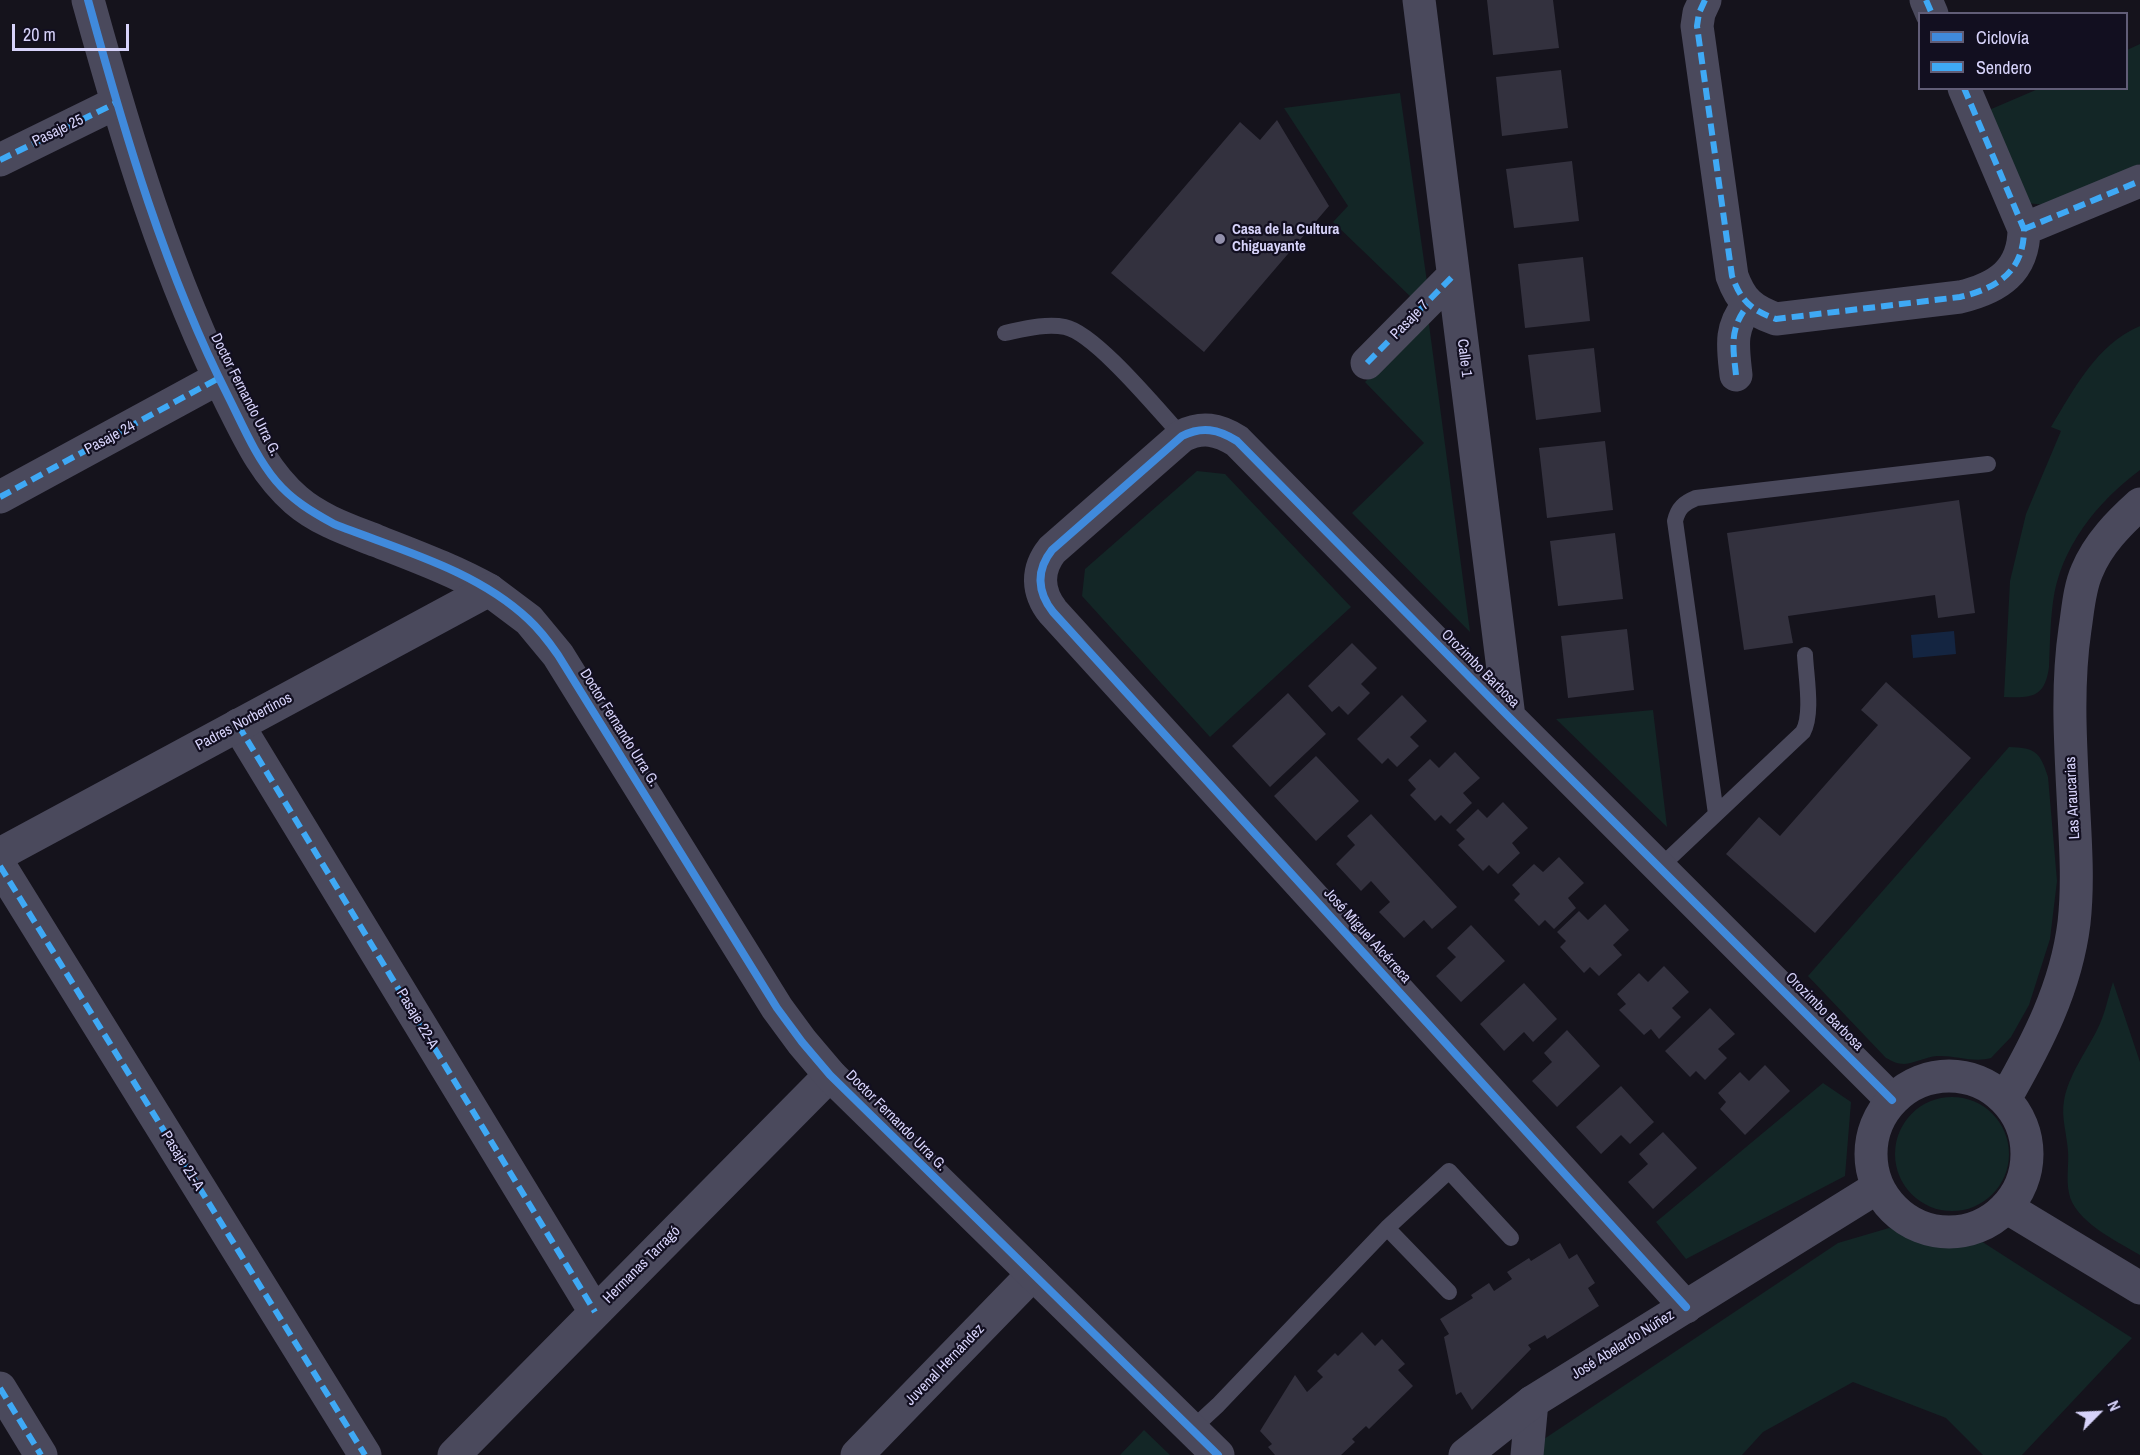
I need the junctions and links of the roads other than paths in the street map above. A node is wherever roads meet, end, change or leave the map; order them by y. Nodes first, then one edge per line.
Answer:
1 (88, 0) edge
2 (1419, 0) edge
3 (1705, 0) edge
4 (1965, 90) edge
5 (116, 103) junction
6 (0, 159) edge
7 (2140, 181) edge
8 (2024, 229) junction
9 (1453, 276) junction
10 (1748, 305) junction
11 (1005, 333) dead end
12 (1367, 363) dead end
13 (1736, 375) dead end
14 (219, 378) junction
15 (1182, 436) junction
16 (1988, 464) dead end
17 (0, 497) edge
18 (2140, 504) edge
19 (1040, 578) joint
20 (489, 590) junction
21 (1805, 655) dead end
22 (1509, 717) junction
23 (238, 725) junction
24 (1716, 814) junction
25 (0, 854) edge
26 (0, 866) edge
27 (1659, 868) junction
28 (830, 1075) junction
29 (2005, 1099) junction
30 (1892, 1100) junction
31 (1878, 1187) junction
32 (2006, 1207) junction
33 (1387, 1228) junction
34 (1510, 1238) dead end
35 (1033, 1274) junction
36 (2140, 1288) edge
37 (1449, 1292) dead end
38 (1686, 1307) junction
39 (595, 1312) junction
40 (0, 1388) edge
41 (1532, 1402) junction
42 (1192, 1429) junction
43 (41, 1455) edge
44 (365, 1455) edge
45 (454, 1455) edge
46 (857, 1455) edge
47 (1218, 1455) edge
48 (1465, 1455) edge
49 (1527, 1455) edge

1 - 5 street, Doctor Fernando Urra G.
2 - 9 street, Calle 1
3 - 10 street
4 - 8 street
5 - 6 street, Pasaje 25
5 - 14 street, Doctor Fernando Urra G.
7 - 8 street
8 - 10 street
9 - 12 street, Pasaje 7
9 - 22 street, Calle 1
10 - 13 street
11 - 15 lane
14 - 17 street, Pasaje 24
14 - 20 street, Doctor Fernando Urra G.
15 - 19 street, Orozimbo Barbosa
15 - 22 street, Orozimbo Barbosa
16 - 24 lane
18 - 29 street, Las Araucarias
19 - 38 street, José Miguel Alcérreca
20 - 23 street, Padres Norbertinos
20 - 28 street, Doctor Fernando Urra G.
21 - 24 lane
22 - 27 street, Orozimbo Barbosa
23 - 25 street, Padres Norbertinos
23 - 39 street, Pasaje 22-A
24 - 27 lane
26 - 44 street, Pasaje 21-A
27 - 30 street, Orozimbo Barbosa
28 - 35 street, Doctor Fernando Urra G.
28 - 39 street, Hermanas Tarragó
29 - 30 street
29 - 32 street
30 - 31 street
31 - 32 street
31 - 38 street, José Abelardo Núñez
32 - 36 street
33 - 34 lane
33 - 37 lane
33 - 42 lane
35 - 42 street, Doctor Fernando Urra G.
35 - 46 street, Juvenal Hernández
38 - 41 street, José Abelardo Núñez
39 - 45 street, Hermanas Tarragó
40 - 43 street
41 - 48 street, José Abelardo Núñez
41 - 49 street
42 - 47 street, Doctor Fernando Urra G.

